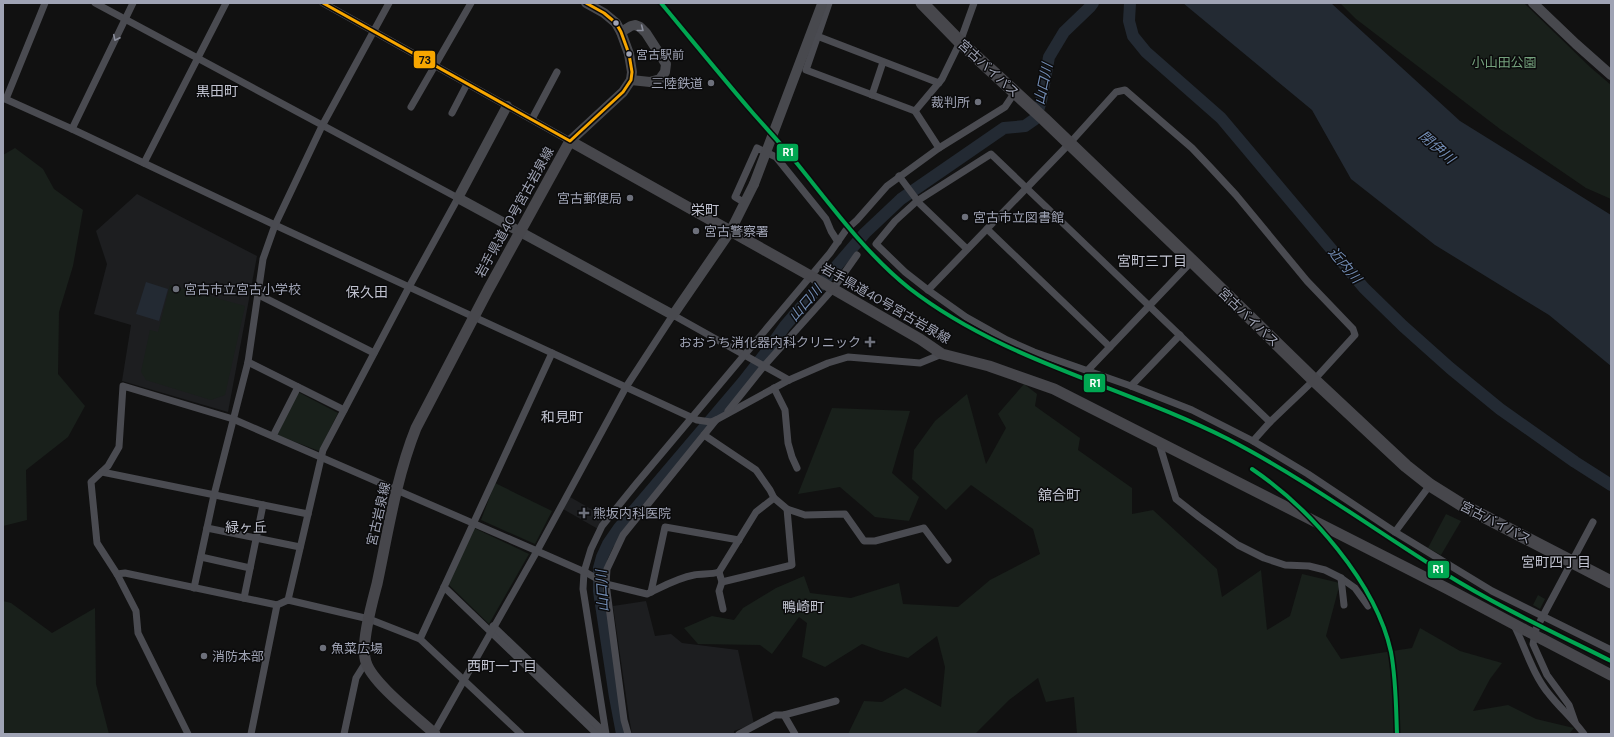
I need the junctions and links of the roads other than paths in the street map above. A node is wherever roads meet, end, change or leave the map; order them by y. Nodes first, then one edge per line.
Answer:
1 (45, 3) edge
2 (95, 3) edge
3 (133, 3) edge
4 (226, 3) edge
5 (323, 3) edge
6 (389, 3) edge
7 (471, 3) edge
8 (586, 3) edge
9 (824, 3) edge
10 (922, 3) edge
11 (974, 3) edge
12 (1533, 3) edge
13 (125, 19) junction
14 (374, 31) junction
15 (621, 32) junction
16 (817, 36) junction
17 (960, 42) junction
18 (199, 58) junction
19 (883, 62) junction
20 (435, 65) junction
21 (557, 72) dead end
22 (1611, 75) edge
23 (631, 80) junction
24 (939, 83) junction
25 (467, 84) junction
26 (1015, 92) junction
27 (872, 95) junction
28 (4, 98) edge
29 (507, 106) junction
30 (411, 107) dead end
31 (915, 111) junction
32 (452, 113) dead end
33 (532, 120) junction
34 (322, 126) junction
35 (72, 129) junction
36 (570, 141) junction
37 (1069, 144) junction
38 (939, 148) junction
39 (144, 163) junction
40 (899, 176) junction
41 (1026, 187) junction
42 (458, 198) junction
43 (917, 200) junction
44 (745, 203) junction
45 (275, 225) junction
46 (987, 229) junction
47 (520, 232) junction
48 (730, 232) junction
49 (838, 242) junction
50 (967, 249) junction
51 (857, 255) dead end
52 (1192, 261) junction
53 (813, 277) junction
54 (409, 287) junction
55 (831, 288) junction
56 (488, 290) joint
57 (928, 290) junction
58 (257, 294) junction
59 (1149, 306) junction
60 (672, 315) junction
61 (474, 317) junction
62 (1180, 335) junction
63 (1110, 346) junction
64 (374, 353) junction
65 (552, 353) junction
66 (942, 354) junction
67 (746, 356) junction
68 (248, 362) junction
69 (763, 365) junction
70 (1087, 371) junction
71 (789, 380) junction
72 (1314, 380) junction
73 (1131, 386) junction
74 (298, 387) junction
75 (626, 387) junction
76 (774, 388) junction
77 (344, 410) junction
78 (725, 415) junction
79 (695, 419) junction
80 (232, 420) junction
81 (713, 421) junction
82 (1270, 422) junction
83 (704, 435) junction
84 (273, 436) junction
85 (1253, 441) junction
86 (1159, 444) junction
87 (321, 456) junction
88 (797, 468) dead end
89 (102, 472) junction
90 (1430, 485) junction
91 (397, 490) junction
92 (214, 495) junction
93 (774, 498) junction
94 (263, 505) junction
95 (787, 509) junction
96 (308, 514) junction
97 (1593, 522) dead end
98 (473, 524) junction
99 (207, 528) junction
100 (1395, 532) junction
101 (256, 538) junction
102 (739, 540) junction
103 (300, 547) junction
104 (536, 551) junction
105 (201, 557) junction
106 (948, 560) dead end
107 (1572, 562) junction
108 (250, 568) junction
109 (719, 572) junction
110 (585, 573) junction
111 (117, 574) junction
112 (1341, 578) junction
113 (722, 582) junction
114 (1611, 582) edge
115 (606, 584) junction
116 (444, 587) junction
117 (194, 588) junction
118 (651, 592) junction
119 (244, 598) junction
120 (288, 600) junction
121 (277, 605) junction
122 (1344, 605) dead end
123 (1368, 606) dead end
124 (723, 608) dead end
125 (1544, 616) junction
126 (369, 620) junction
127 (1514, 624) junction
128 (492, 629) junction
129 (420, 639) junction
130 (1611, 650) edge
131 (366, 662) junction
132 (1611, 675) edge
133 (463, 681) junction
134 (836, 701) dead end
135 (784, 715) junction
136 (1575, 722) junction
137 (188, 734) edge
138 (250, 734) edge
139 (345, 734) edge
140 (434, 734) edge
141 (521, 734) edge
142 (597, 734) edge
143 (605, 734) edge
144 (628, 734) edge
145 (739, 734) edge
146 (795, 734) edge
147 (1584, 734) edge

1 - 28 street
2 - 13 street
3 - 13 street
4 - 18 street
5 - 14 street
6 - 14 street
7 - 20 street
8 - 15 street
9 - 16 street
9 - 44 street, bridge
10 - 17 highway, 宮古バイパス
11 - 17 street
12 - 22 street
13 - 18 street
13 -> 35 street
14 - 20 street
14 - 34 street
15 - 23 street
15 -> 23 street
16 - 19 street
16 - 27 street
17 - 24 street
17 - 26 highway, 宮古バイパス
18 - 34 street
18 - 39 street
19 - 24 street
19 - 27 street
20 - 25 street
20 - 30 street
21 - 33 street
23 - 36 street
24 - 31 street
25 - 29 street
25 - 32 street
26 - 37 highway, 宮古バイパス
26 - 38 street
27 - 31 street
28 - 35 street
29 - 33 street
29 - 42 street
31 - 38 street
33 - 36 street
34 - 42 street
34 - 45 street
35 - 39 street
36 - 47 main road, 岩手県道40号宮古岩泉線
36 - 48 main road, 岩手県道40号宮古岩泉線
37 - 41 street
37 - 52 highway, 宮古バイパス
37 - 72 street
38 - 40 street
39 - 45 street
40 - 43 street
40 - 49 street
41 - 43 street
41 - 46 street
41 - 59 street
42 - 47 street
42 - 54 street
43 - 50 street
43 - 57 street
44 - 48 street
44 - 49 street
45 - 54 street
45 - 58 street
46 - 50 street
46 - 63 street
47 - 56 main road, 岩手県道40号宮古岩泉線
47 - 60 street
48 - 53 main road, 岩手県道40号宮古岩泉線
48 - 60 street
49 - 53 street
50 - 57 street
51 - 55 street
52 - 59 street
52 - 72 highway, 宮古バイパス
53 - 55 main road, 岩手県道40号宮古岩泉線
53 - 67 street
54 - 61 street
54 - 64 street
55 - 66 main road, 岩手県道40号宮古岩泉線
55 - 69 street
56 - 61 main road, 宮古岩泉線
57 - 70 street
58 - 64 street
58 - 68 street
59 - 62 street
59 - 63 street
60 - 67 street
60 - 75 street
61 - 65 street
61 - 91 main road, 宮古岩泉線
62 - 73 street
62 - 82 street
63 - 70 street
64 - 77 street
65 - 75 street
65 - 98 street
66 - 71 street
66 - 86 main road, 岩手県道40号宮古岩泉線
67 - 69 street
67 - 79 street
68 - 74 street
68 - 80 street
69 - 71 street
69 - 78 street
70 - 73 street
71 - 76 street
72 - 82 street
72 - 90 highway, 宮古バイパス
73 - 85 street
74 - 77 street
74 - 84 street
75 - 79 street
75 - 104 street
76 - 78 street
76 - 88 street
77 - 87 street
78 - 81 street
79 - 81 street
79 - 110 street
80 - 84 street
80 - 89 street
80 - 92 street
81 - 83 street
82 - 85 street
83 - 93 street
83 - 115 street
84 - 87 street
85 - 100 street
86 - 112 street
86 - 127 main road, 岩手県道40号宮古岩泉線
87 - 91 street
87 - 96 street
89 - 92 street
89 - 111 street
90 - 100 street
90 - 107 highway, 宮古バイパス
91 - 98 street
91 - 126 main road, 宮古岩泉線
92 - 94 street
92 - 99 street
93 - 95 street
93 - 102 street
94 - 96 street
94 - 101 street
95 - 106 street
95 - 113 street
96 - 103 street
97 - 107 street
98 - 104 street
98 - 116 street
99 - 101 street
99 - 105 street
100 - 125 street
101 - 103 street
101 - 108 street
102 - 109 street
102 - 118 street
103 - 120 street
104 - 110 street
104 - 128 street
105 - 108 street
105 - 117 street
107 - 114 highway, 宮古バイパス
107 - 125 street
108 - 119 street
109 - 113 street
109 - 118 street
110 - 115 street
110 - 143 street
111 - 117 street
111 - 137 street
112 - 122 street
112 - 123 street
113 - 124 street
115 - 118 street
115 - 144 street
116 - 128 street
116 - 129 street
117 - 119 street
119 - 121 street
120 - 121 street
120 - 126 street
121 - 138 street
125 - 130 street
125 - 136 street
126 - 129 street
126 - 131 main road, 宮古岩泉線
127 - 132 main road, 岩手県道40号宮古岩泉線, bridge
127 - 136 street
128 - 133 street
128 - 142 street
128 - 143 street
129 - 133 street
131 - 139 street
131 - 140 main road, 宮古岩泉線
133 - 140 street
133 - 141 street
134 - 135 street
135 - 145 street
135 - 146 street
136 - 147 street

